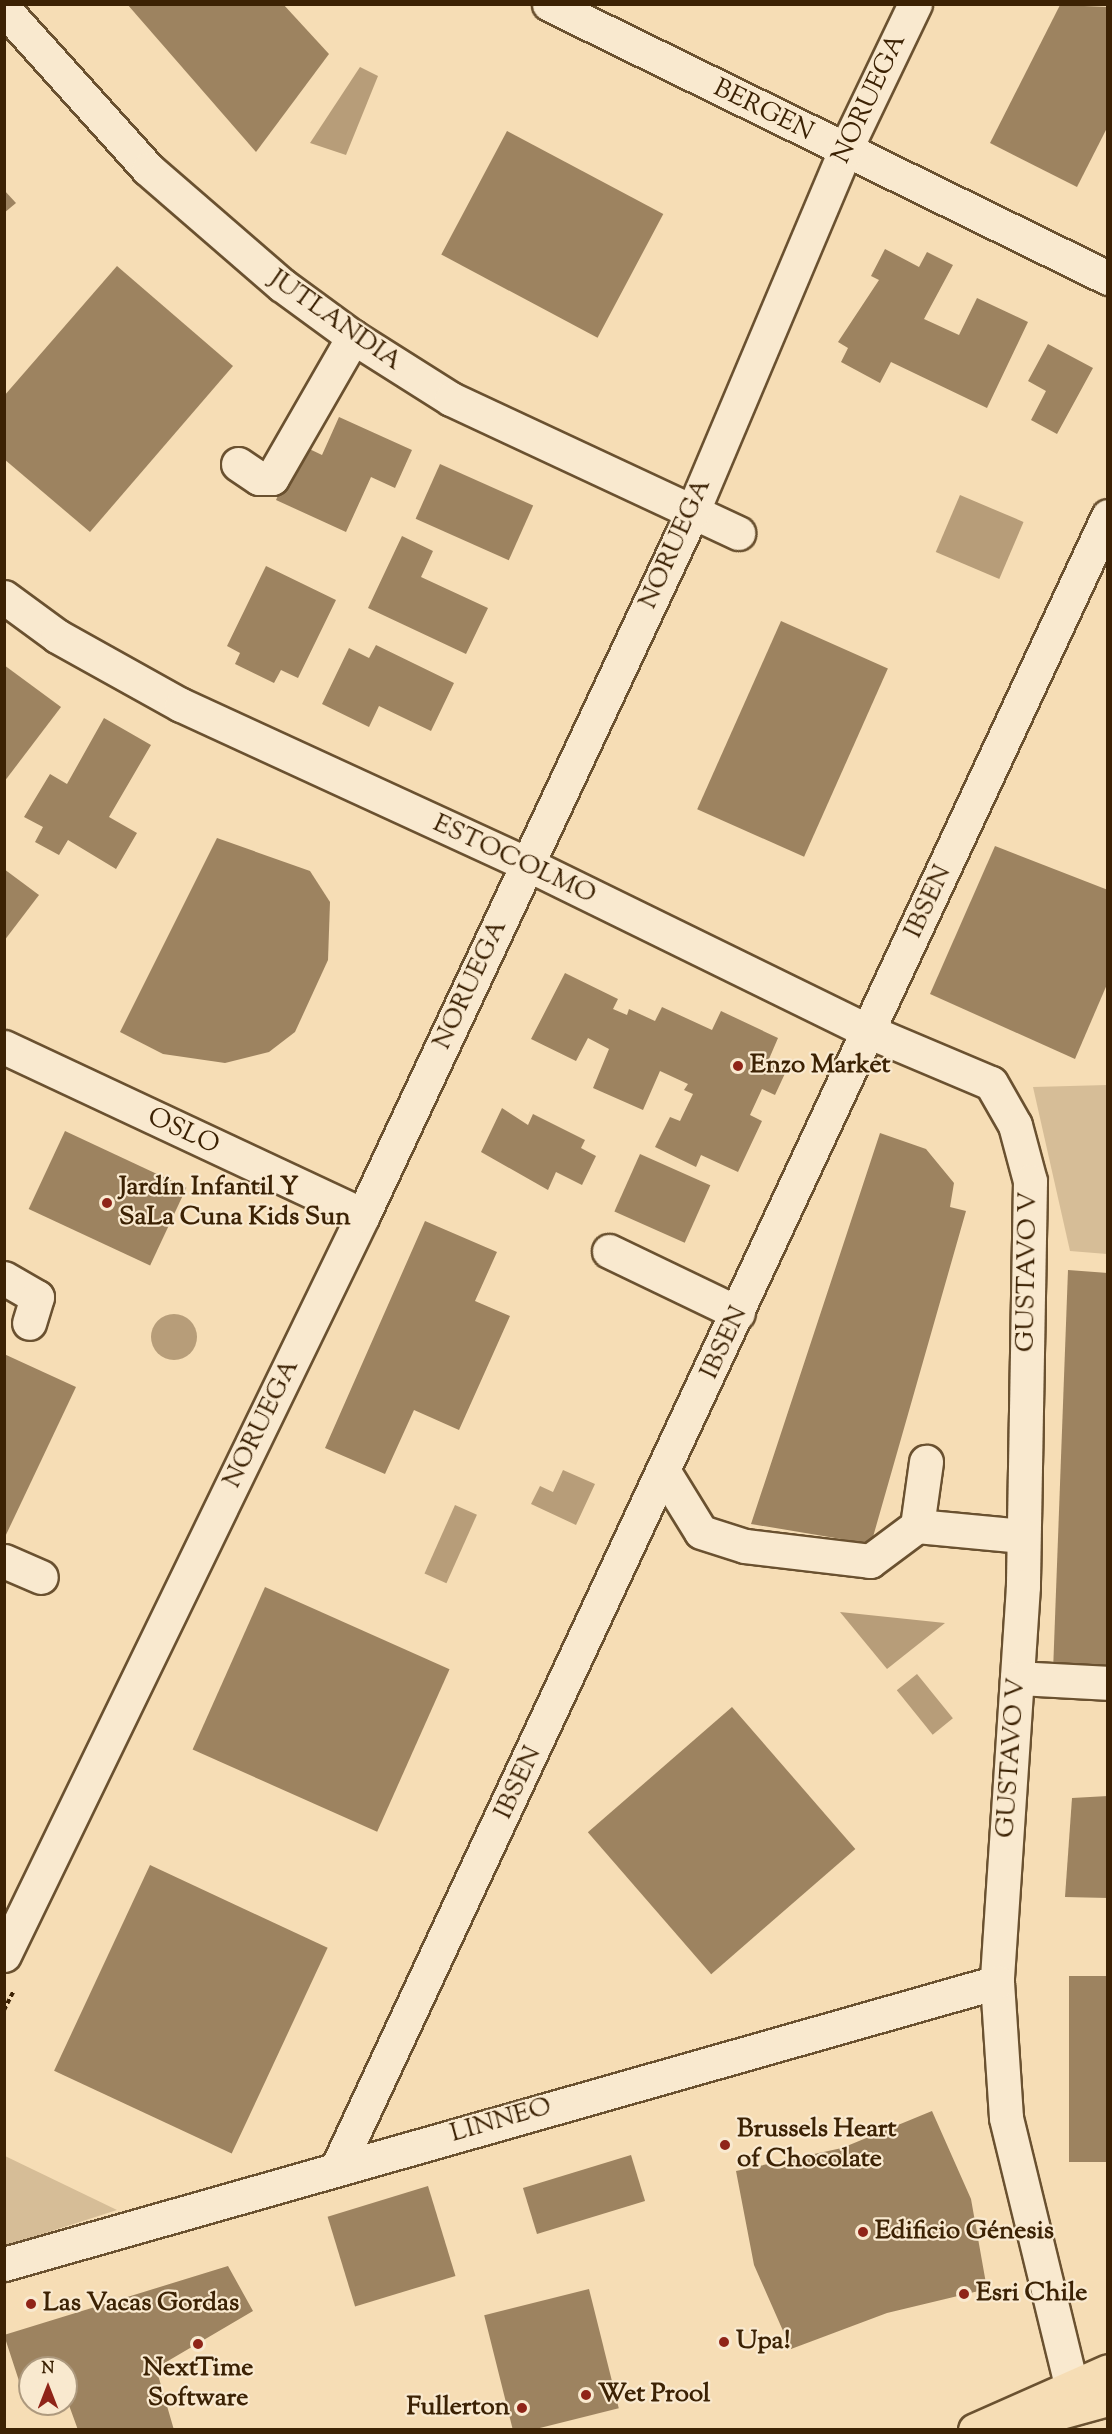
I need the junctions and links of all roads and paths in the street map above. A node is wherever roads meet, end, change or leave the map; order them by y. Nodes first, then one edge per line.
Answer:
1 (549, 4) edge
2 (915, 4) edge
3 (4, 9) edge
4 (845, 150) junction
5 (1107, 278) edge
6 (353, 337) junction
7 (238, 464) dead end
8 (692, 513) junction
9 (1107, 516) edge
10 (738, 533) dead end
11 (4, 597) edge
12 (527, 864) junction
13 (870, 1032) junction
14 (4, 1047) edge
15 (1015, 1125) joint
16 (363, 1215) junction
17 (609, 1251) dead end
18 (4, 1278) edge
19 (738, 1313) junction
20 (29, 1323) dead end
21 (926, 1462) dead end
22 (664, 1472) junction
23 (916, 1526) junction
24 (1023, 1536) junction
25 (4, 1561) edge
26 (41, 1577) dead end
27 (1017, 1678) junction
28 (1107, 1683) edge
29 (4, 1955) edge
30 (997, 1982) junction
31 (337, 2168) junction
32 (4, 2264) edge
33 (1107, 2371) edge
34 (1071, 2385) junction
35 (1107, 2399) edge
36 (975, 2430) edge
37 (998, 2430) edge

1 - 4 street, BERGEN
2 - 4 street, NORUEGA
3 - 6 street, JUTLANDIA
4 - 5 street, BERGEN
4 - 8 street, NORUEGA
6 - 7 street
6 - 8 street, JUTLANDIA
8 - 10 street, JUTLANDIA
8 - 12 street, NORUEGA
9 - 13 street, IBSEN
11 - 12 street, ESTOCOLMO
12 - 13 street, ESTOCOLMO
12 - 16 street, NORUEGA
13 - 15 street, ESTOCOLMO
13 - 19 street, IBSEN
14 - 16 street, OSLO
15 - 24 street, GUSTAVO V
16 - 29 street, NORUEGA
17 - 19 street
18 - 20 street
19 - 22 street, IBSEN
21 - 23 street
22 - 23 street
22 - 31 street, IBSEN
23 - 24 street
24 - 27 street, GUSTAVO V
25 - 26 street
27 - 28 street
27 - 30 street, GUSTAVO V
30 - 31 street, LINNEO
30 - 34 street, GUSTAVO V
31 - 32 street, LINNEO
33 - 34 main road
34 - 36 main road
35 - 37 main road

